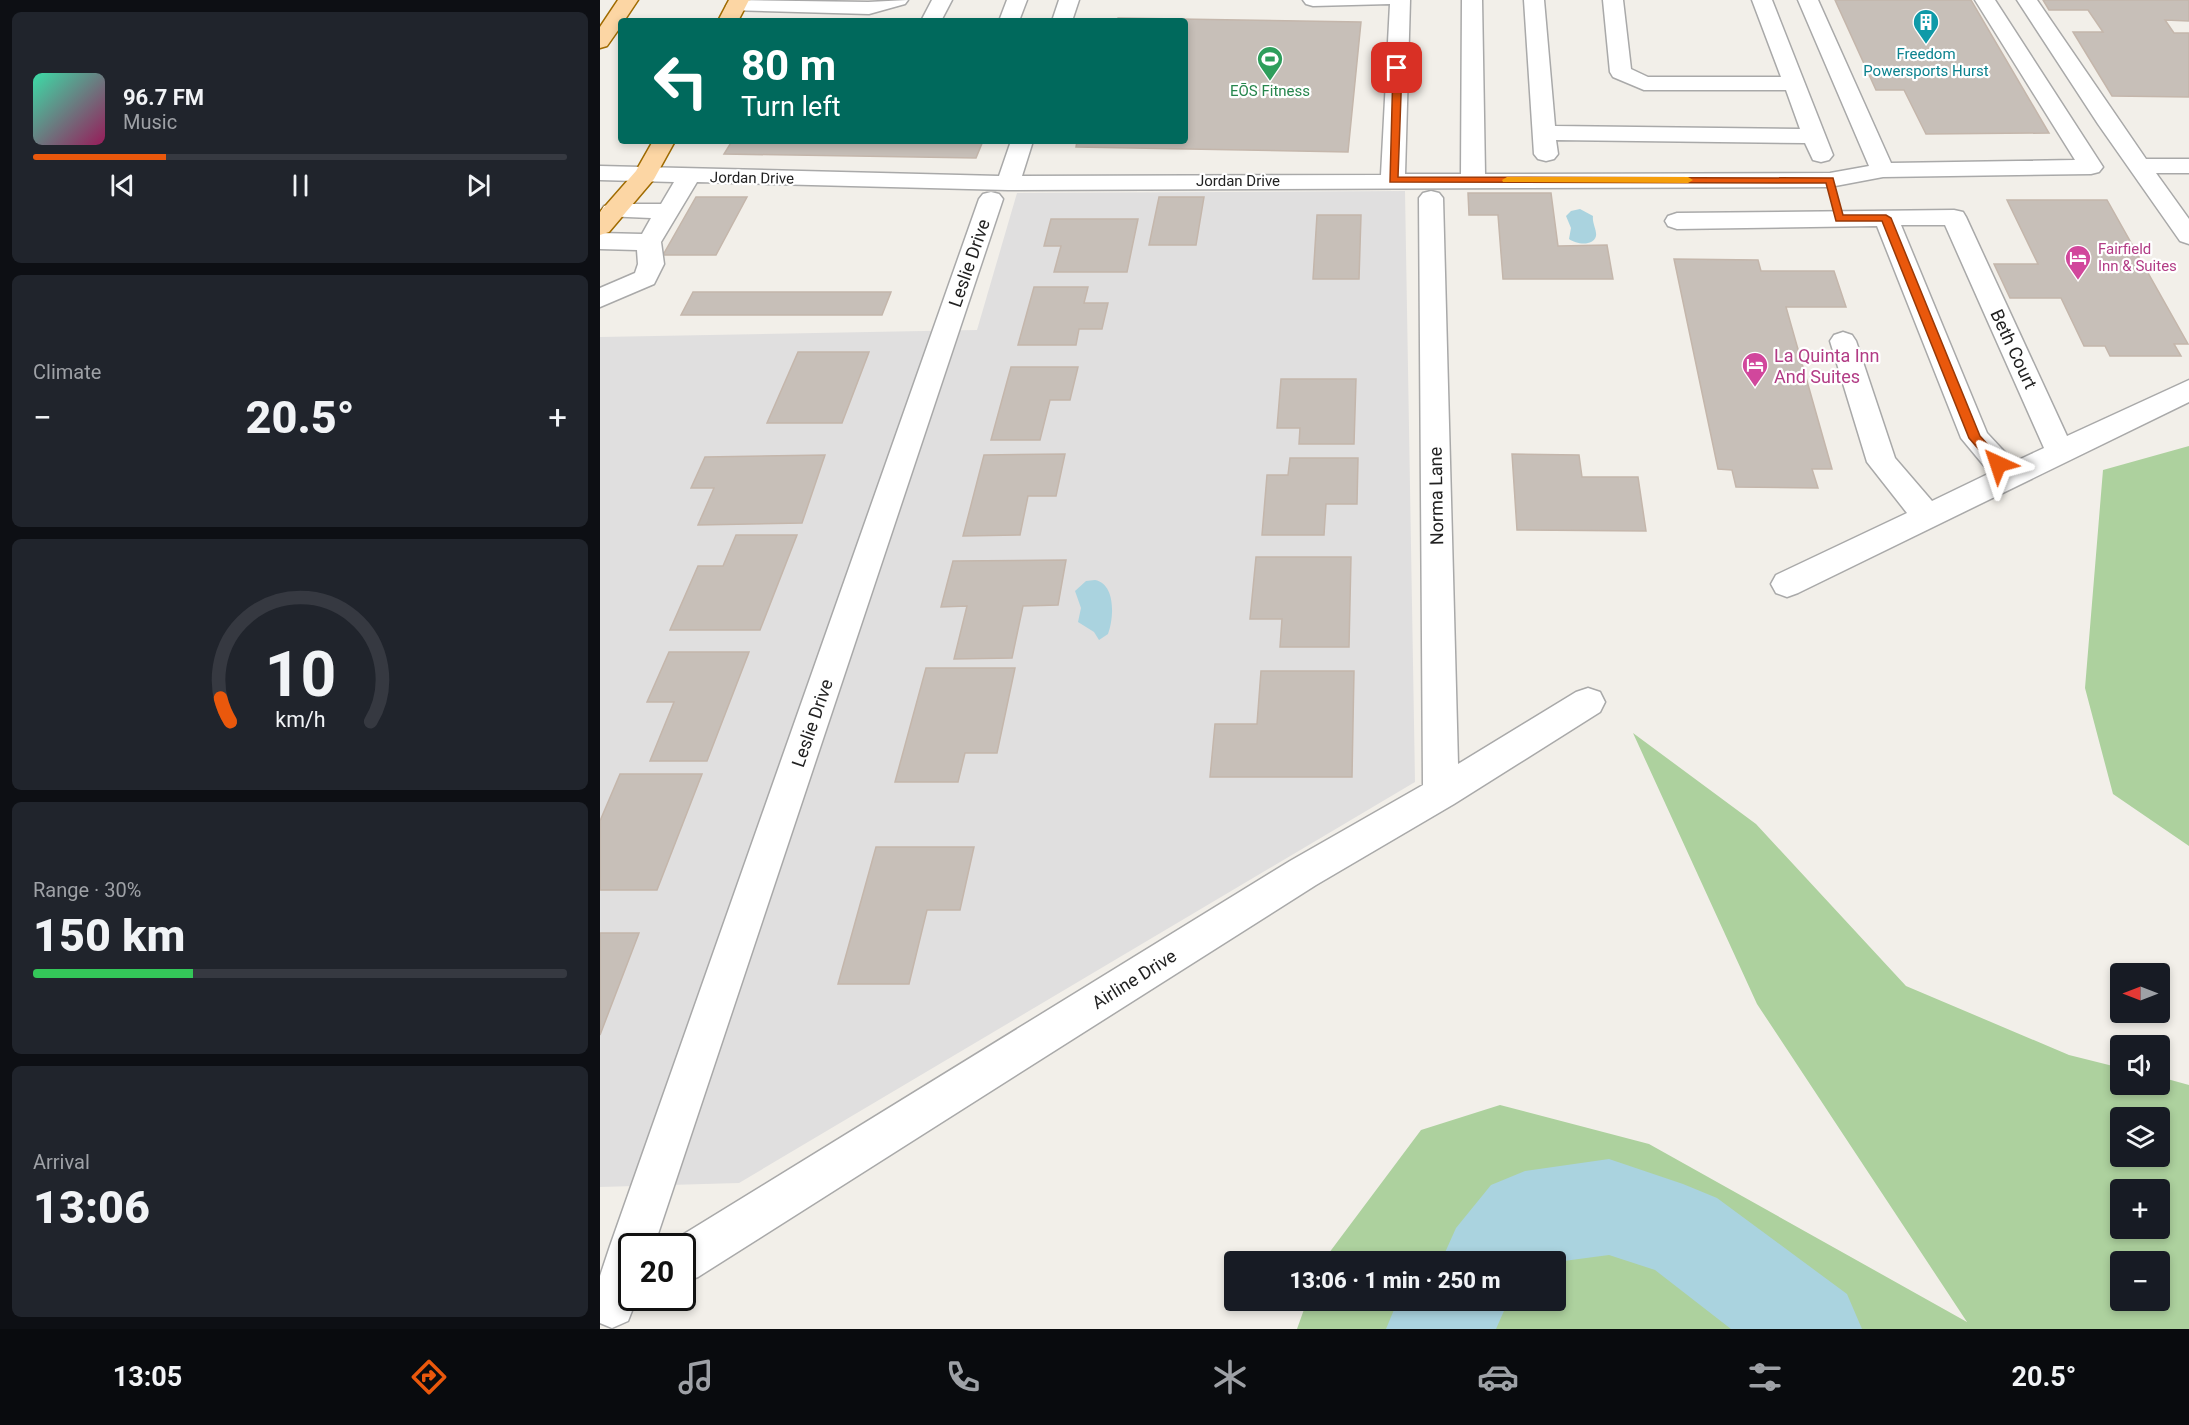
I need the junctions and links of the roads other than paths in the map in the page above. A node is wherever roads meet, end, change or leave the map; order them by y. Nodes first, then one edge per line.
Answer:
1 (628, 0) edge
2 (898, 0) edge
3 (942, 0) edge
4 (1017, 0) edge
5 (1069, 0) edge
6 (1313, 0) edge
7 (1383, 0) edge
8 (1400, 0) edge
9 (1472, 0) edge
10 (1534, 0) edge
11 (1613, 0) edge
12 (1762, 0) edge
13 (1808, 0) edge
14 (1985, 0) edge
15 (2027, 0) edge
16 (805, 3) edge
17 (734, 9) edge
18 (933, 18) edge
19 (1010, 18) edge
20 (1063, 18) edge
21 (600, 40) edge
22 (1795, 84) junction
23 (1544, 133) junction
24 (1815, 136) junction
25 (662, 144) edge
26 (1021, 144) edge
27 (2139, 166) junction
28 (2189, 166) edge
29 (1883, 170) junction
30 (600, 173) edge
31 (646, 174) junction
32 (689, 177) junction
33 (1393, 180) junction
34 (1473, 180) junction
35 (1549, 180) junction
36 (1830, 180) junction
37 (1000, 191) junction
38 (1431, 198) dead end
39 (667, 211) junction
40 (1839, 218) junction
41 (1886, 218) junction
42 (607, 219) edge
43 (1677, 220) dead end
44 (2189, 236) edge
45 (600, 241) edge
46 (650, 242) junction
47 (600, 298) edge
48 (1843, 341) dead end
49 (2189, 390) edge
50 (2061, 452) junction
51 (2009, 476) junction
52 (1927, 516) junction
53 (1787, 584) dead end
54 (1588, 702) dead end
55 (1441, 793) junction
56 (637, 1233) edge
57 (696, 1252) edge

1 - 21 main road
2 - 16 street
3 - 18 street
4 - 19 street
5 - 20 street
6 - 7 street
8 - 33 street
9 - 34 street
10 - 23 street
11 - 22 street
12 - 22 street
13 - 29 street
14 - 29 street, Jordan Drive
15 - 27 street
16 - 17 street
22 - 24 street
23 - 24 street
23 - 35 street
24 - 36 street
25 - 31 main road
26 - 37 street, Leslie Drive
27 - 28 street
27 - 44 street
29 - 36 street, Jordan Drive
30 - 31 street, Jordan Drive
31 - 32 street, Jordan Drive
31 - 42 main road
32 - 37 street, Jordan Drive
32 - 39 street
33 - 34 street, Jordan Drive
33 - 37 street, Jordan Drive
34 - 35 street, Jordan Drive
35 - 36 street, Jordan Drive
36 - 40 street
37 - 56 street, Leslie Drive
38 - 55 street, Norma Lane
39 - 42 street
39 - 46 street
40 - 41 street
40 - 43 street
41 - 50 street, Beth Court
41 - 51 street
45 - 46 street
46 - 47 street
48 - 52 street
49 - 50 street
50 - 51 street
51 - 52 street
52 - 53 street
54 - 55 street, Airline Drive
55 - 57 street, Airline Drive

